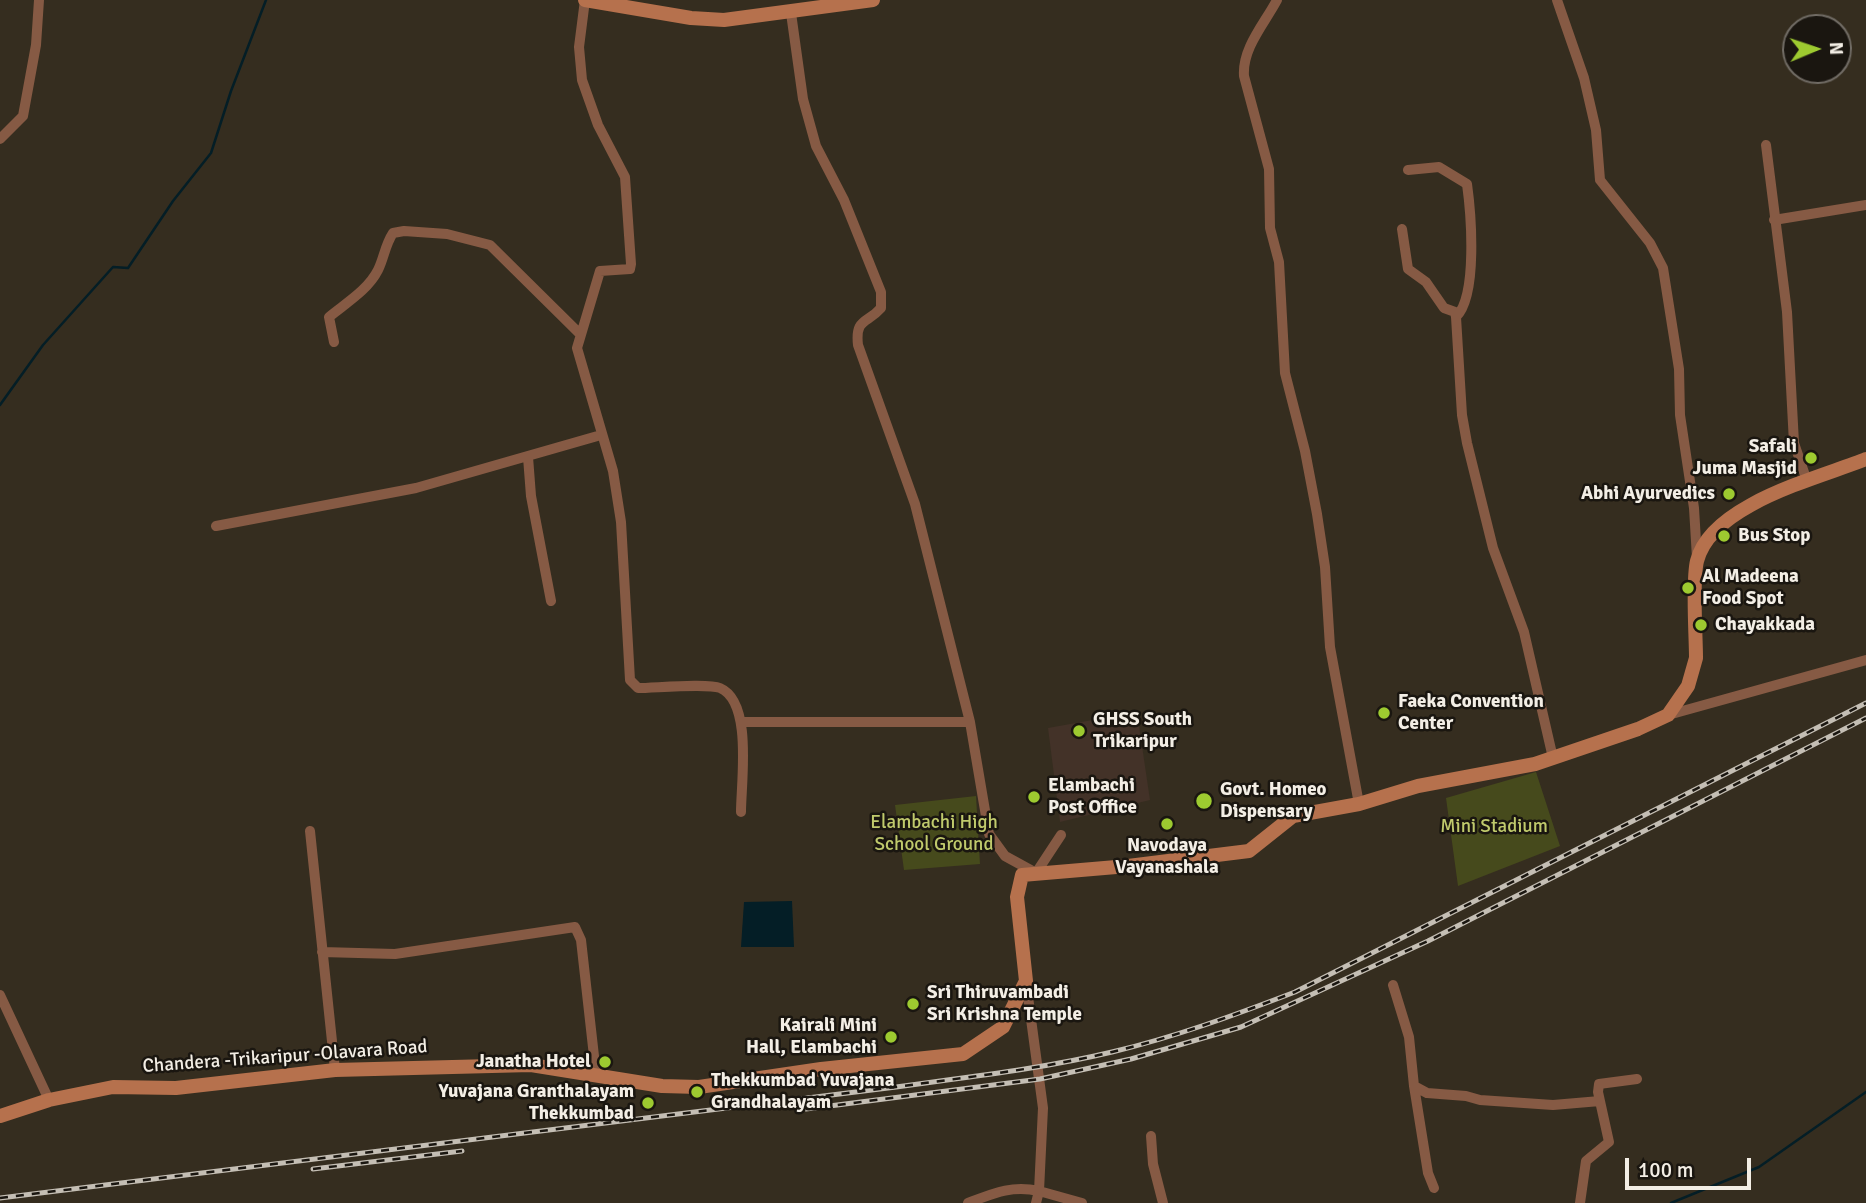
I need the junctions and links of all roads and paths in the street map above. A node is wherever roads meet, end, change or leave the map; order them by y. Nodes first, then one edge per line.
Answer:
1 (39, 0) edge
2 (873, 0) edge
3 (1278, 0) edge
4 (1557, 0) edge
5 (590, 1) edge
6 (791, 13) junction
7 (0, 139) edge
8 (1766, 145) dead end
9 (1408, 170) dead end
10 (1866, 205) edge
11 (1774, 220) junction
12 (1402, 229) dead end
13 (1456, 317) junction
14 (580, 334) junction
15 (334, 342) dead end
16 (601, 435) junction
17 (528, 457) junction
18 (1866, 459) edge
19 (1807, 481) junction
20 (216, 526) dead end
21 (1697, 561) junction
22 (551, 601) dead end
23 (1866, 660) edge
24 (1668, 715) junction
25 (970, 722) junction
26 (743, 723) junction
27 (1553, 758) junction
28 (1359, 804) junction
29 (741, 812) dead end
30 (310, 831) dead end
31 (1061, 835) dead end
32 (1036, 873) junction
33 (322, 952) junction
34 (1026, 981) junction
35 (1392, 985) dead end
36 (0, 995) edge
37 (335, 1069) junction
38 (596, 1074) junction
39 (1637, 1079) dead end
40 (1414, 1086) junction
41 (49, 1100) junction
42 (1600, 1101) junction
43 (0, 1116) edge
44 (1151, 1136) dead end
45 (1434, 1188) dead end
46 (1039, 1191) junction
47 (968, 1203) edge
48 (1036, 1203) edge
49 (1082, 1203) edge
50 (1163, 1203) edge
51 (1580, 1203) edge

1 - 7 street
2 - 6 main road
3 - 28 street
4 - 21 street
5 - 6 main road
5 - 14 street
6 - 25 street
8 - 11 street
9 - 13 street
10 - 11 street
11 - 19 street
12 - 13 street
13 - 27 street
14 - 15 street
14 - 16 street
16 - 17 street
16 - 26 street
17 - 20 street
17 - 22 street
18 - 19 main road
19 - 21 main road
21 - 24 main road
23 - 24 street
24 - 27 main road
25 - 26 street
25 - 32 street
26 - 29 street
27 - 28 main road
28 - 32 main road
30 - 33 street
31 - 32 street
32 - 34 main road
33 - 37 street
33 - 38 street
34 - 38 main road, Chandera -Trikaripur -Olavara Road
34 - 46 street
35 - 40 street
36 - 41 street
37 - 38 main road, Chandera -Trikaripur -Olavara Road
37 - 41 main road, Chandera -Trikaripur -Olavara Road
39 - 42 street
40 - 42 street
40 - 45 street
41 - 43 main road, Chandera -Trikaripur -Olavara Road
42 - 51 street
44 - 50 street
46 - 47 street
46 - 48 street
46 - 49 street

